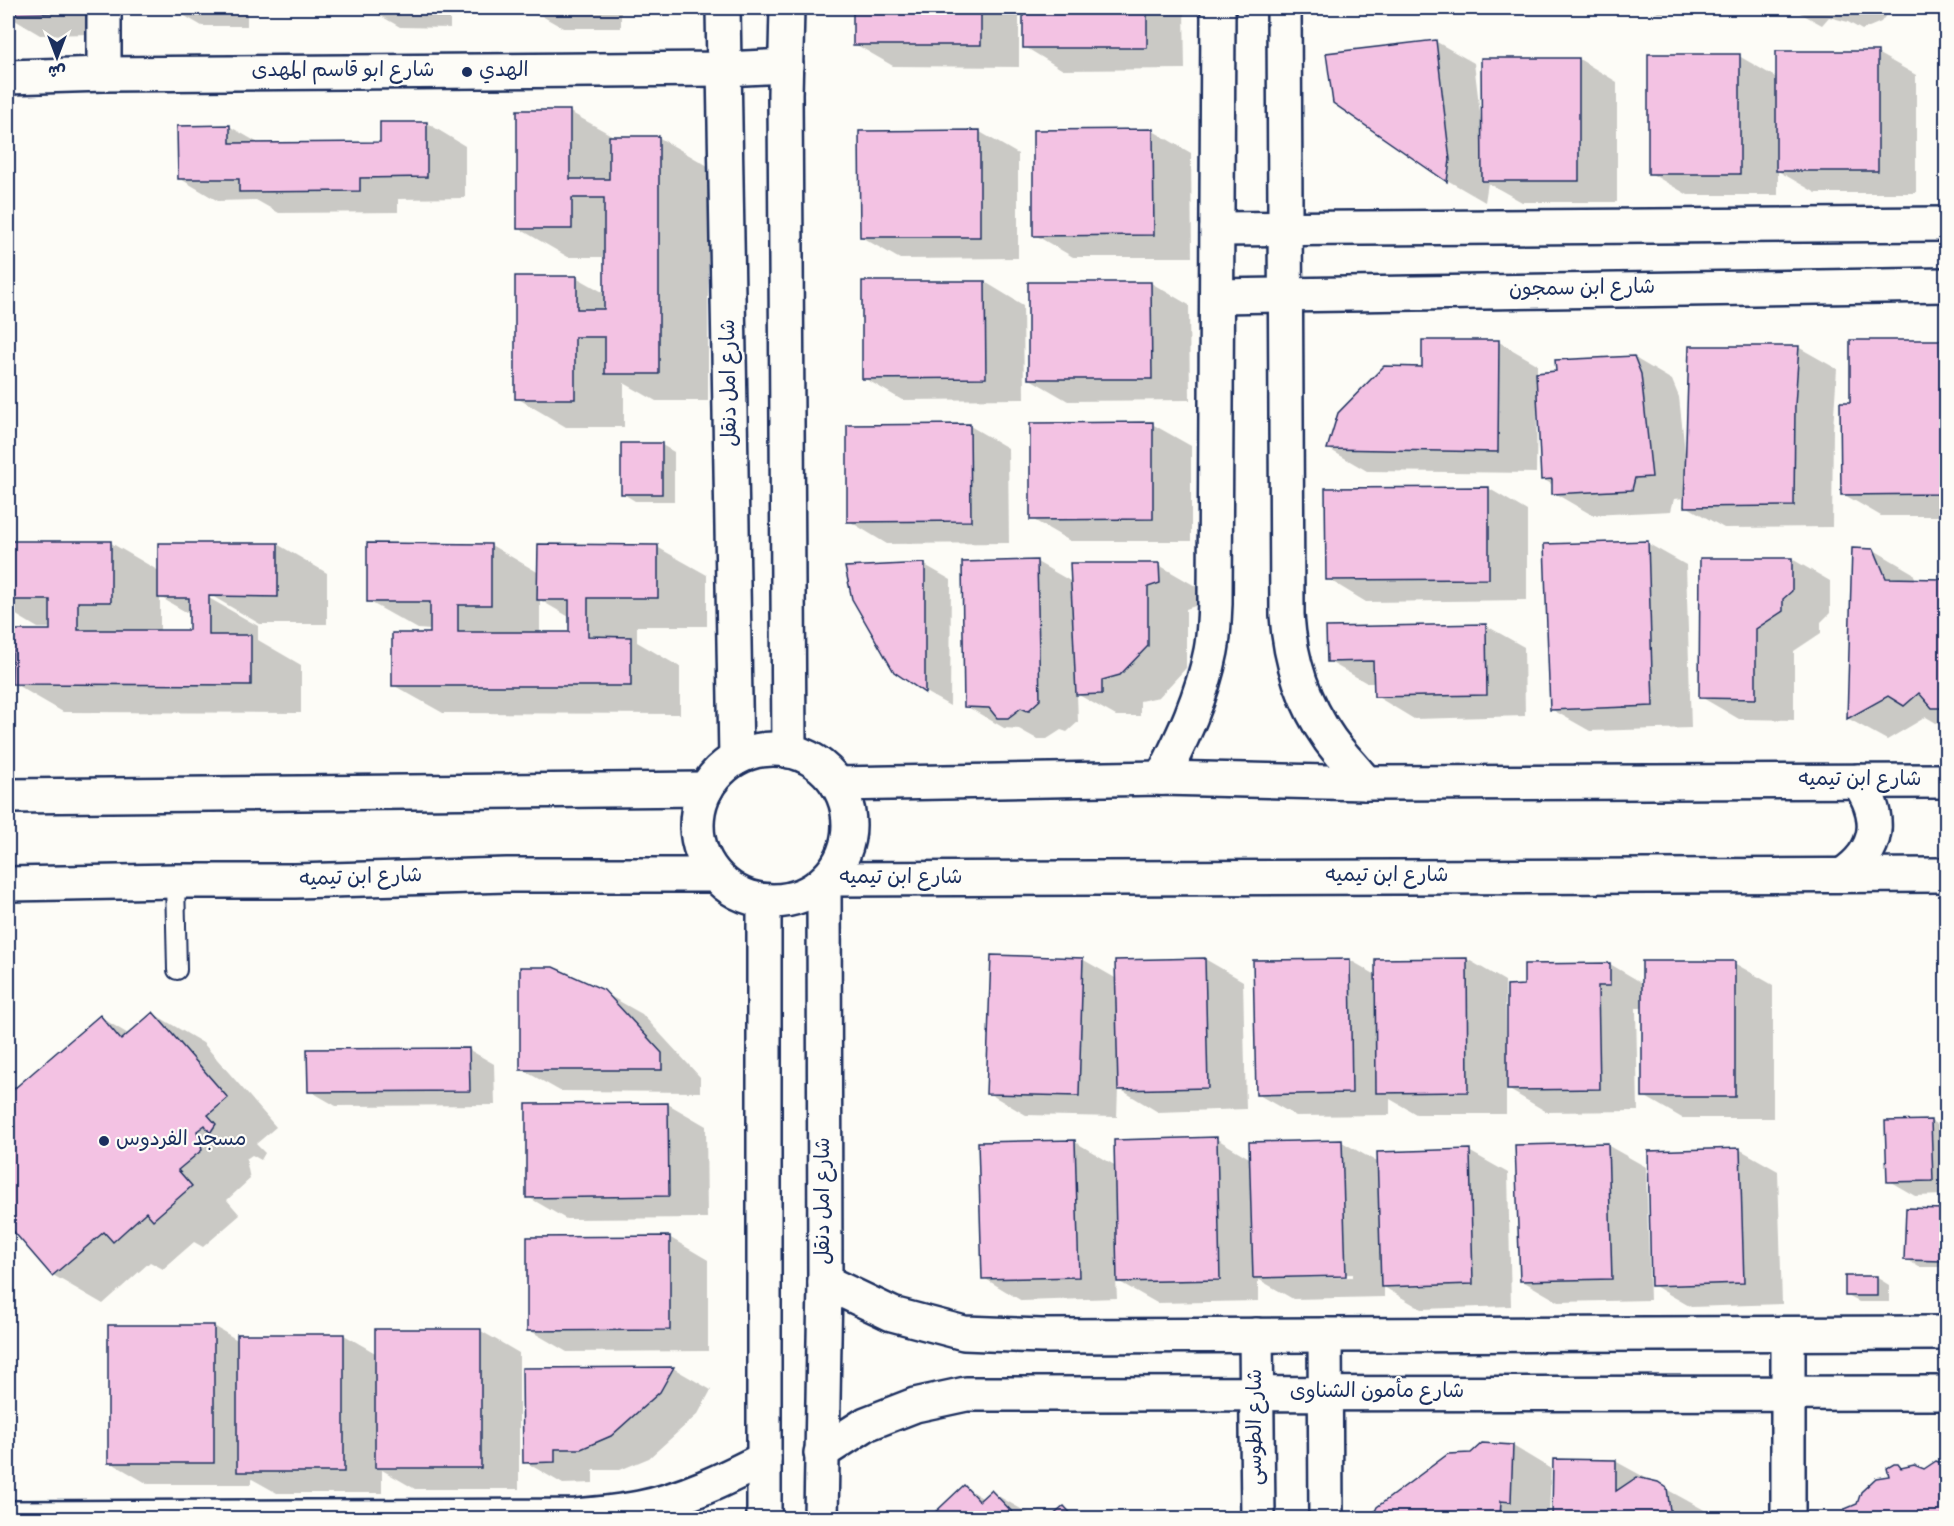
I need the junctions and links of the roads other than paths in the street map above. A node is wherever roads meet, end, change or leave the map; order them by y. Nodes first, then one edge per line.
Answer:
1 (104, 8) edge
2 (723, 8) edge
3 (786, 8) edge
4 (1218, 8) edge
5 (1284, 8) edge
6 (786, 66) junction
7 (724, 69) junction
8 (104, 74) junction
9 (8, 77) edge
10 (1947, 224) edge
11 (1217, 229) junction
12 (1286, 229) junction
13 (1947, 285) edge
14 (1286, 295) junction
15 (1217, 296) junction
16 (789, 751) junction
17 (736, 758) junction
18 (1162, 778) junction
19 (1858, 781) junction
20 (1947, 781) edge
21 (1366, 783) junction
22 (837, 784) junction
23 (706, 789) junction
24 (8, 795) edge
25 (714, 875) junction
26 (1843, 875) junction
27 (1947, 875) edge
28 (175, 880) junction
29 (826, 881) junction
30 (8, 884) edge
31 (764, 901) junction
32 (177, 970) dead end
33 (825, 1282) junction
34 (1947, 1333) edge
35 (1788, 1334) junction
36 (1256, 1335) junction
37 (1325, 1335) junction
38 (1257, 1393) junction
39 (1325, 1393) junction
40 (1788, 1393) junction
41 (1947, 1393) edge
42 (821, 1453) junction
43 (764, 1459) junction
44 (8, 1518) edge
45 (282, 1518) edge
46 (341, 1518) edge
47 (764, 1518) edge
48 (821, 1518) edge
49 (1258, 1518) edge
50 (1326, 1518) edge
51 (1788, 1518) edge

1 - 8 street
2 - 7 street, شارع امل دنقل
3 - 6 street
4 - 11 street
5 - 12 street
6 - 7 street, شارع ابو قاسم المهدى
6 - 16 street
7 - 8 street, شارع ابو قاسم المهدى
7 - 17 street, شارع امل دنقل
8 - 9 street, شارع ابو قاسم المهدى
10 - 12 street
11 - 12 street
11 - 15 street
12 - 14 street
13 - 14 street, شارع ابن سمجون
14 - 15 street, شارع ابن سمجون
14 - 21 street
15 - 18 street
16 - 17 street
16 - 22 street
17 - 23 street
18 - 21 street, شارع ابن تيميه
18 - 22 street, شارع ابن تيميه
19 - 20 street, شارع ابن تيميه
19 - 21 street, شارع ابن تيميه
19 - 26 street
22 - 29 street
23 - 24 street
23 - 25 street
25 - 28 street, شارع ابن تيميه
25 - 31 street
26 - 27 street, شارع ابن تيميه
26 - 29 street, شارع ابن تيميه
28 - 30 street, شارع ابن تيميه
28 - 32 lane
29 - 31 street
29 - 33 street, شارع امل دنقل
31 - 43 street
33 - 36 street
33 - 42 street, شارع امل دنقل
34 - 35 street
35 - 37 street
35 - 40 street
36 - 37 street
36 - 38 street, شارع الطوسى
37 - 39 street
38 - 39 street, شارع مأمون الشناوى
38 - 42 street, شارع مأمون الشناوى
38 - 49 street, شارع الطوسى
39 - 40 street, شارع مأمون الشناوى
39 - 50 street
40 - 41 street, شارع مأمون الشناوى
40 - 51 street
42 - 48 street, شارع امل دنقل
43 - 46 street
43 - 47 street
44 - 45 street
45 - 46 street

